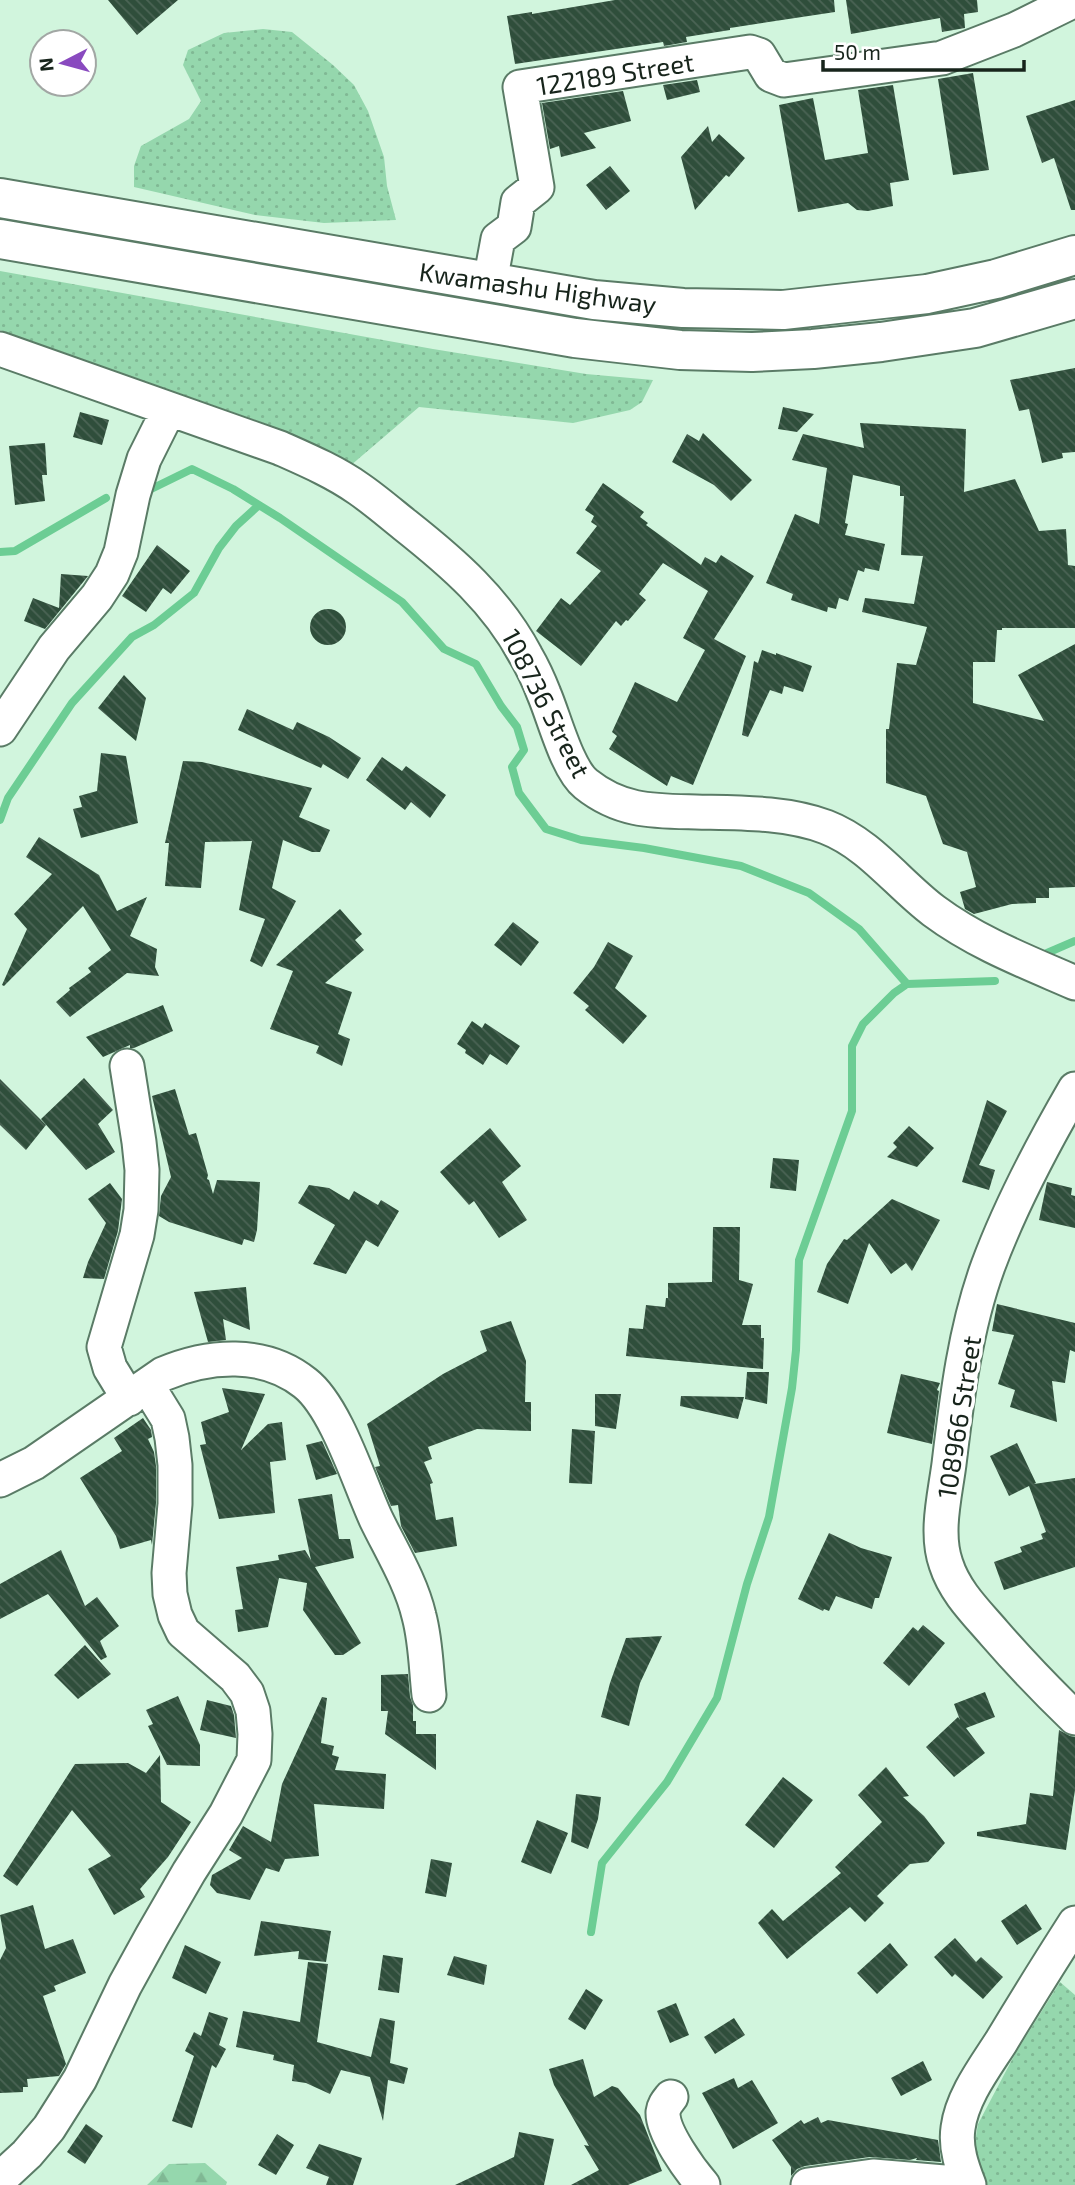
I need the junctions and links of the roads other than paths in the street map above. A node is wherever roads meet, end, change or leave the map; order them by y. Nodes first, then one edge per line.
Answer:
1 (1075, 0) edge
2 (1019, 12) edge
3 (0, 198) edge
4 (0, 239) edge
5 (1075, 255) edge
6 (490, 282) junction
7 (1075, 299) edge
8 (0, 349) edge
9 (169, 408) junction
10 (0, 729) edge
11 (1075, 983) edge
12 (127, 1066) dead end
13 (1075, 1089) edge
14 (138, 1392) junction
15 (0, 1480) edge
16 (429, 1695) dead end
17 (1075, 1718) edge
18 (1075, 1923) edge
19 (671, 2097) dead end
20 (0, 2179) edge
21 (969, 2184) edge
22 (703, 2185) edge
23 (808, 2185) edge

1 - 2 street
2 - 6 street, 122189 Street
3 - 6 main road, Kwamashu Highway
4 - 7 main road, Kwamashu Highway
5 - 6 main road, Kwamashu Highway
8 - 9 street, 108736 Street
9 - 10 street
9 - 11 street, 108736 Street
12 - 14 street
13 - 17 street, 108966 Street
14 - 15 street
14 - 16 street
14 - 20 street
18 - 21 street
19 - 22 street
21 - 23 street

